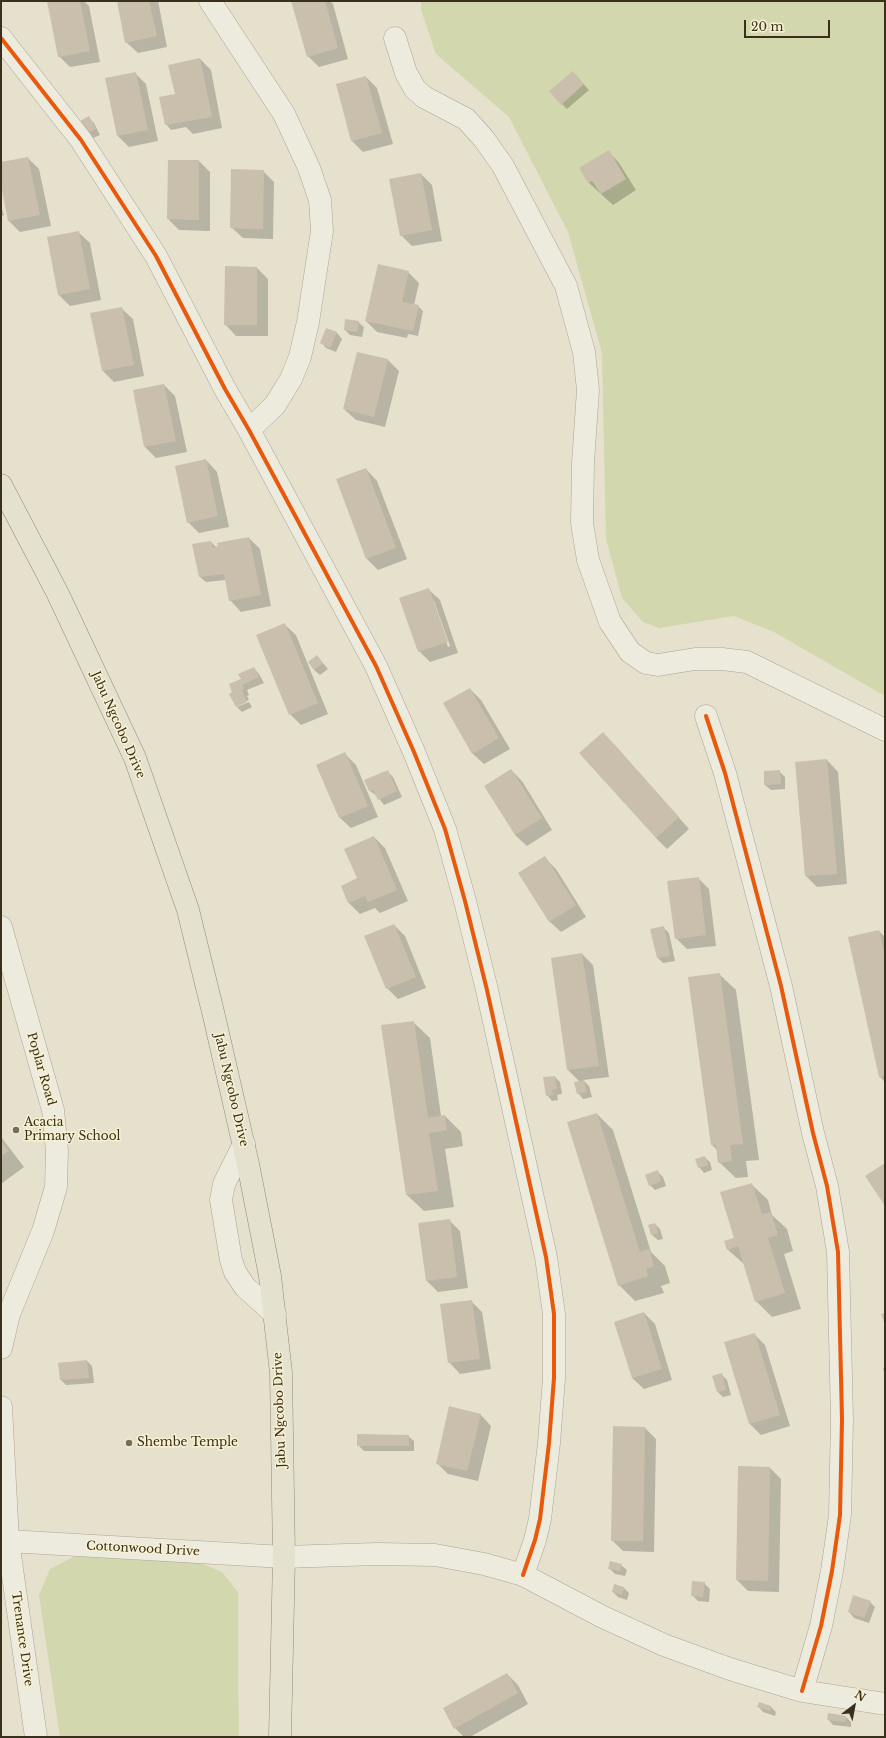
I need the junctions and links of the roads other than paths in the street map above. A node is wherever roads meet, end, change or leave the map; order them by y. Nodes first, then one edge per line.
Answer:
1 (210, 1) edge
2 (1, 38) edge
3 (395, 38) dead end
4 (249, 430) junction
5 (1, 485) edge
6 (706, 716) dead end
7 (885, 730) edge
8 (1, 927) edge
9 (244, 1144) junction
10 (274, 1314) junction
11 (1, 1348) edge
12 (1, 1407) edge
13 (4, 1542) edge
14 (284, 1558) junction
15 (523, 1574) junction
16 (802, 1691) junction
17 (885, 1704) edge
18 (36, 1737) edge
19 (280, 1737) edge

1 - 4 street
2 - 4 street
3 - 7 street
4 - 15 street
5 - 9 main road, Jabu Ngcobo Drive
6 - 16 street
8 - 11 street, Poplar Road
9 - 10 main road, Jabu Ngcobo Drive
9 - 10 street
10 - 14 main road, Jabu Ngcobo Drive
12 - 13 street
13 - 14 street, Cottonwood Drive
13 - 18 street, Trenance Drive
14 - 15 street, Cottonwood Drive
14 - 19 main road, Jabu Ngcobo Drive
15 - 16 street, Cottonwood Drive
16 - 17 street, Cottonwood Drive

